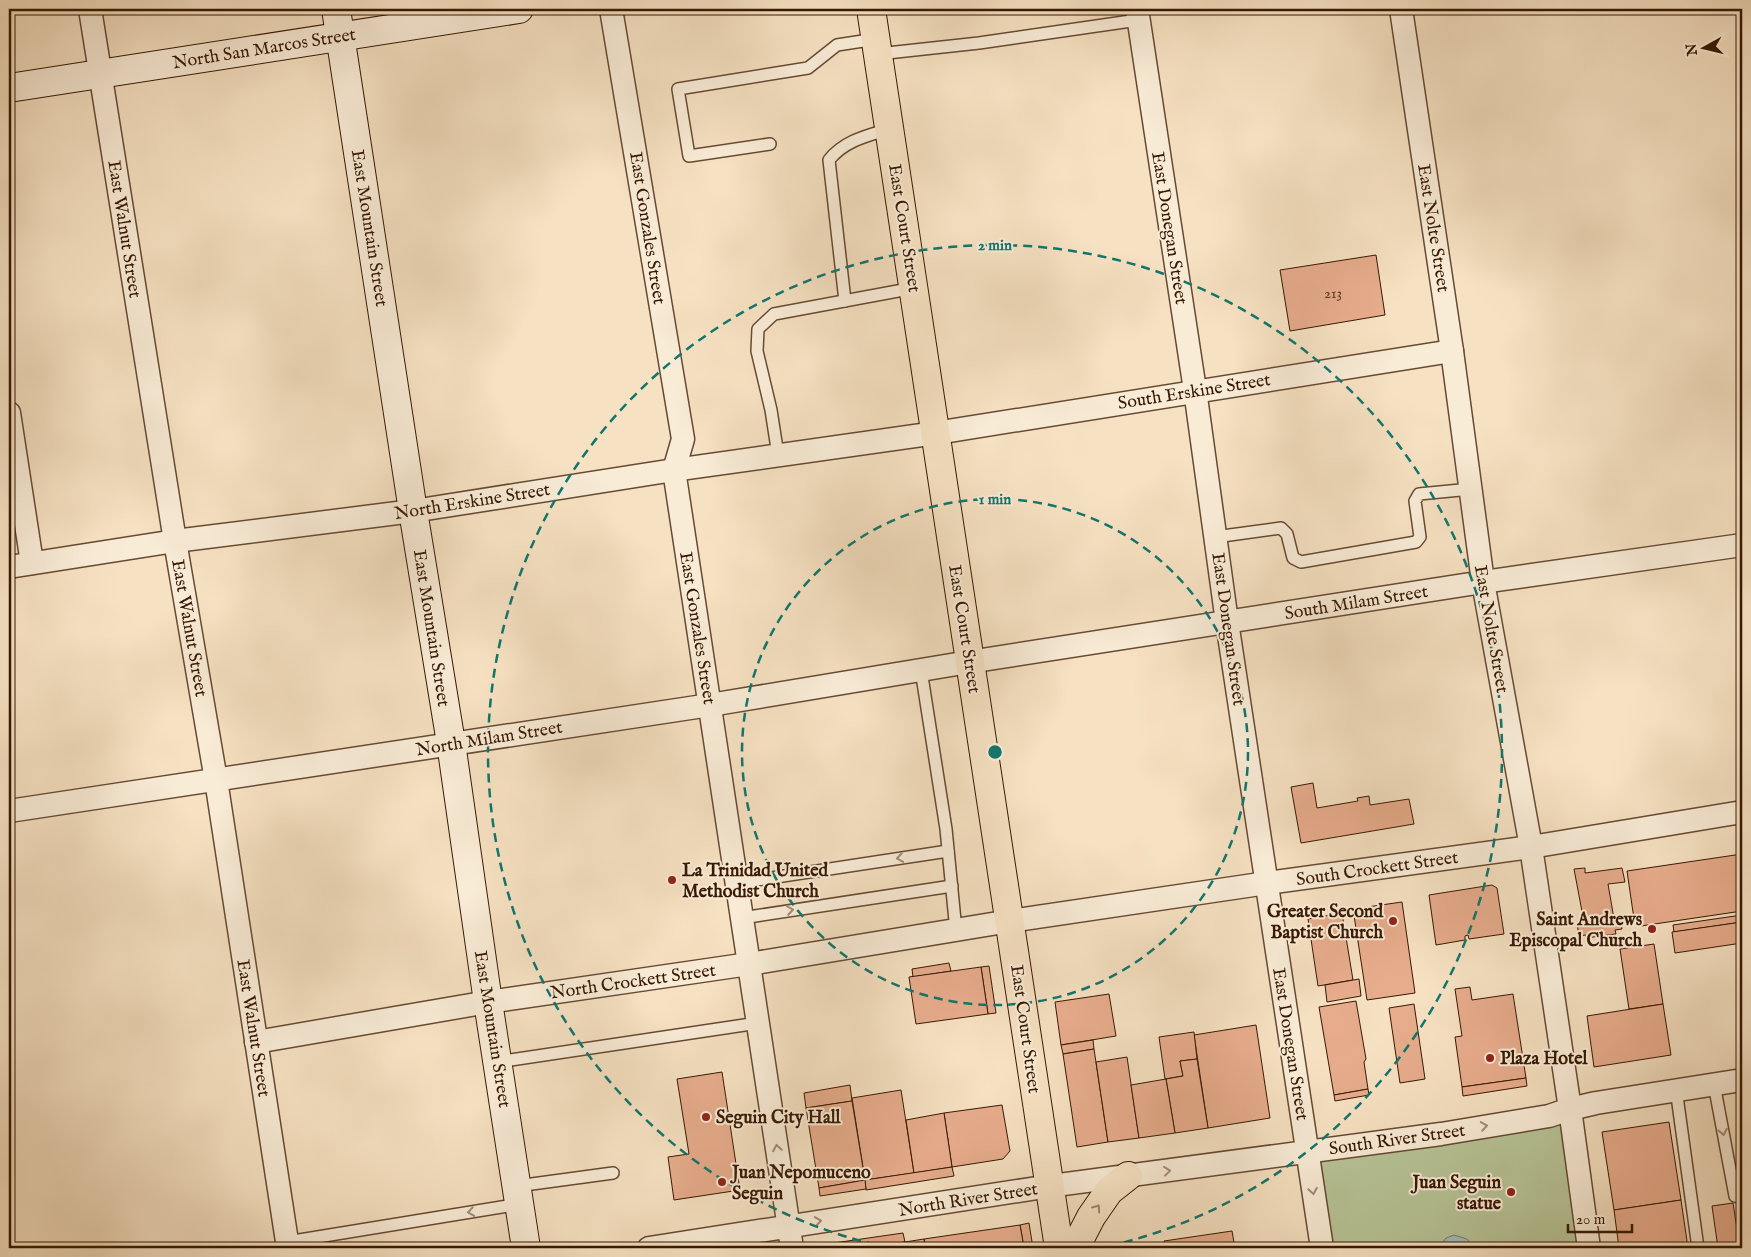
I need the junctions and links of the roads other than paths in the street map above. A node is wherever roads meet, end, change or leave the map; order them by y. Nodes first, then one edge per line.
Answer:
1 (90, 9) edge
2 (336, 9) edge
3 (519, 9) edge
4 (611, 9) edge
5 (871, 9) edge
6 (1401, 9) edge
7 (1138, 14) edge
8 (340, 36) junction
9 (877, 46) junction
10 (100, 74) junction
11 (9, 88) edge
12 (890, 128) junction
13 (770, 144) dead end
14 (914, 288) junction
15 (845, 301) junction
16 (1452, 351) junction
17 (1195, 390) junction
18 (9, 413) edge
19 (936, 433) junction
20 (778, 455) junction
21 (674, 470) junction
22 (1471, 489) junction
23 (413, 511) junction
24 (1215, 537) junction
25 (175, 541) junction
26 (1742, 545) edge
27 (32, 563) junction
28 (9, 567) edge
29 (1483, 582) junction
30 (1227, 622) junction
31 (969, 662) junction
32 (921, 670) junction
33 (710, 705) junction
34 (451, 743) junction
35 (216, 780) junction
36 (9, 811) edge
37 (1742, 812) edge
38 (1531, 847) junction
39 (948, 851) junction
40 (737, 883) junction
41 (1267, 883) junction
42 (952, 886) junction
43 (742, 918) junction
44 (1010, 921) junction
45 (956, 930) junction
46 (749, 964) junction
47 (488, 1002) junction
48 (758, 1023) junction
49 (256, 1042) junction
50 (498, 1062) junction
51 (1742, 1080) edge
52 (1714, 1084) junction
53 (1676, 1089) junction
54 (1570, 1109) junction
55 (1307, 1152) junction
56 (613, 1173) dead end
57 (1128, 1176) junction
58 (1050, 1186) junction
59 (518, 1195) junction
60 (1738, 1197) edge
61 (788, 1226) junction
62 (287, 1245) edge
63 (526, 1248) edge
64 (649, 1248) edge
65 (792, 1248) edge
66 (1059, 1248) edge
67 (1075, 1248) edge
68 (1322, 1248) edge
69 (1589, 1248) edge
70 (1698, 1248) edge

1 - 10 street, East Walnut Street
2 - 8 street, East Mountain Street
3 - 8 street, North San Marcos Street
4 - 21 street, East Gonzales Street
5 - 9 main road, East Court Street
6 - 16 street, East Nolte Street
7 - 9 lane
7 - 17 street, East Donegan Street
8 - 10 street, North San Marcos Street
8 - 23 street, East Mountain Street
9 - 12 main road, East Court Street
9 - 13 lane
10 - 11 street, North San Marcos Street
10 - 25 street, East Walnut Street
12 - 14 main road, East Court Street
12 - 15 lane
14 - 15 lane
14 - 19 main road, East Court Street
15 - 20 lane
16 - 17 street, South Erskine Street
16 - 22 street, East Nolte Street
17 - 19 street, South Erskine Street
17 - 24 street, East Donegan Street
18 - 27 street
19 - 20 street, North Erskine Street
19 - 31 main road, East Court Street
20 - 21 street, North Erskine Street
21 - 23 street, North Erskine Street
21 - 33 street, East Gonzales Street
22 - 24 lane
22 - 29 street, East Nolte Street
23 - 25 street, North Erskine Street
23 - 34 street, East Mountain Street
24 - 30 street, East Donegan Street
25 - 27 street, North Erskine Street
25 - 35 street, East Walnut Street
26 - 29 street, South Milam Street
27 - 28 street, North Erskine Street
29 - 30 street, South Milam Street
29 - 38 street, East Nolte Street
30 - 31 street, South Milam Street
30 - 41 street, East Donegan Street
31 - 32 street, North Milam Street
31 - 44 main road, East Court Street
32 - 33 street, North Milam Street
32 - 39 lane
33 - 34 street, North Milam Street
33 - 40 street, East Gonzales Street
34 - 35 street, North Milam Street
34 - 47 street, East Mountain Street
35 - 36 street, North Milam Street
35 - 49 street, East Walnut Street
37 - 38 street, South Crockett Street
38 - 41 street, South Crockett Street
38 - 54 street, East Nolte Street
39 -> 40 lane
39 - 42 lane
40 - 43 street, East Gonzales Street
41 - 44 street, South Crockett Street
41 - 55 street, East Donegan Street
43 -> 42 lane
42 - 45 lane
43 - 46 street, East Gonzales Street
44 - 45 street, North Crockett Street
44 - 58 main road, East Court Street
45 - 46 street, North Crockett Street
46 - 47 street, North Crockett Street
46 - 48 street, East Gonzales Street
47 - 49 street, North Crockett Street
47 - 50 street, East Mountain Street
48 - 50 lane
61 -> 48 street, East Gonzales Street
49 - 62 street, East Walnut Street
50 - 59 street, East Mountain Street
51 - 52 street, South River Street
52 - 53 street, South River Street
52 -> 60 lane
53 - 54 street, South River Street
53 - 70 lane
55 -> 54 street, South River Street
54 - 69 street, East Nolte Street
57 -> 55 street, South River Street
55 -> 68 street, East Donegan Street
56 - 59 lane
57 - 58 street, South River Street
67 -> 57 main road
61 -> 58 street, North River Street
58 - 66 main road, East Court Street
59 -> 62 lane
59 - 63 street, East Mountain Street
61 - 64 street, North River Street
61 - 65 street, East Gonzales Street

